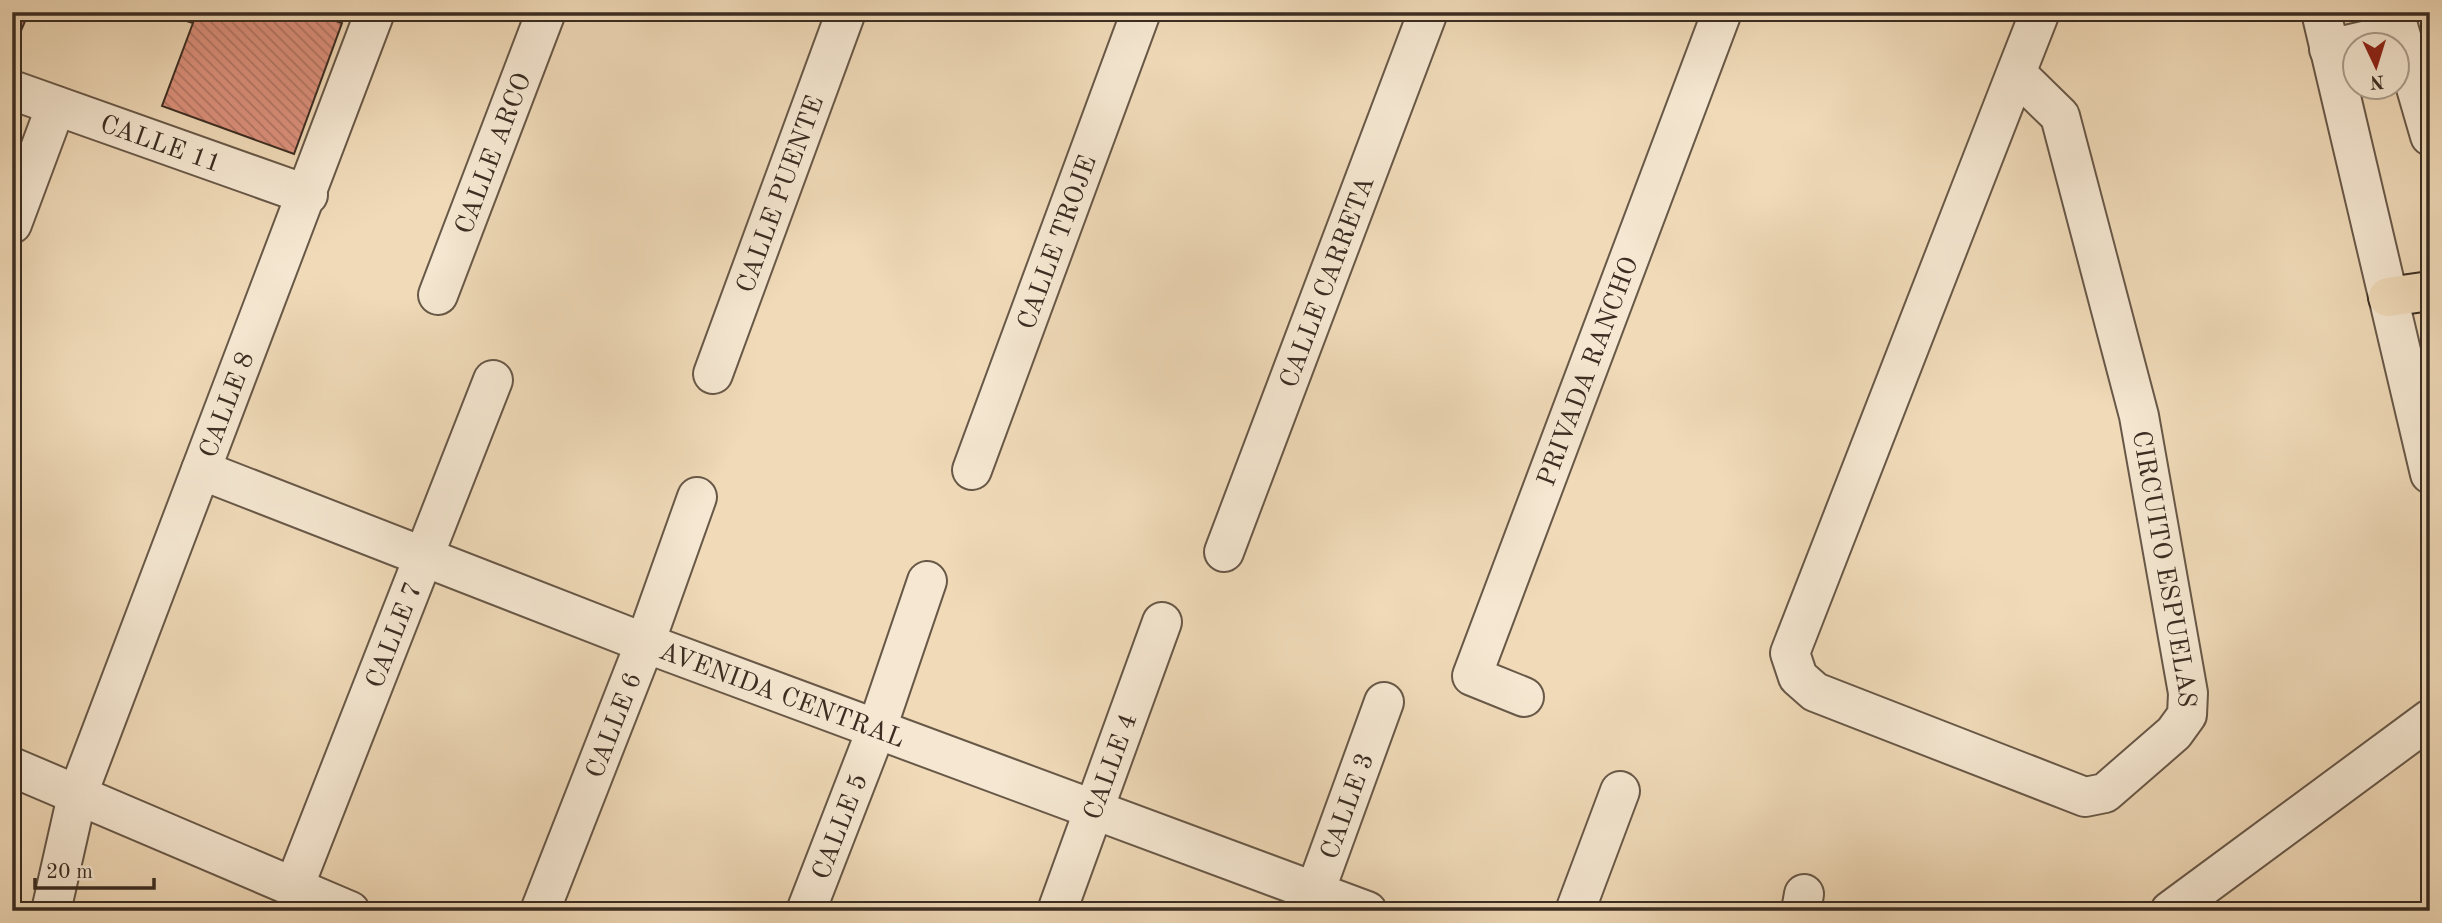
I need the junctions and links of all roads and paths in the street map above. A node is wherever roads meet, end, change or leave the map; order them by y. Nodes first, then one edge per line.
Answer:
1 (375, 12) edge
2 (546, 12) edge
3 (846, 12) edge
4 (1141, 12) edge
5 (1428, 12) edge
6 (1722, 12) edge
7 (2040, 12) edge
8 (2321, 12) edge
9 (2396, 22) edge
10 (2329, 49) junction
11 (2016, 73) junction
12 (12, 90) edge
13 (56, 106) junction
14 (2430, 136) edge
15 (308, 195) junction
16 (12, 224) edge
17 (2430, 291) edge
18 (438, 295) dead end
19 (2388, 297) junction
20 (713, 374) dead end
21 (493, 380) dead end
22 (201, 470) junction
23 (972, 470) dead end
24 (2430, 474) edge
25 (697, 497) dead end
26 (1224, 552) dead end
27 (424, 558) junction
28 (927, 581) dead end
29 (1162, 622) dead end
30 (645, 643) junction
31 (1524, 697) dead end
32 (1384, 702) dead end
33 (2430, 719) edge
34 (877, 728) junction
35 (12, 767) edge
36 (1619, 792) dead end
37 (77, 796) junction
38 (1094, 810) junction
39 (294, 887) junction
40 (1311, 902) edge
41 (51, 911) edge
42 (350, 911) edge
43 (540, 911) edge
44 (806, 911) edge
45 (1057, 911) edge
46 (1367, 911) edge
47 (1575, 911) edge
48 (2170, 911) edge

1 - 15 street, CALLE 8
2 - 18 street, CALLE ARCO
3 - 20 street, CALLE PUENTE
4 - 23 street, CALLE TROJE
5 - 26 street, CALLE CARRETA
6 - 31 street, PRIVADA RANCHO
7 - 11 street, CIRCUITO ESPUELAS
8 - 10 street
9 - 10 street
9 - 14 street
10 - 19 street
11 - 11 street, CIRCUITO ESPUELAS
12 - 13 street, CALLE 11
13 - 15 street, CALLE 11
13 - 16 street
15 - 22 street, CALLE 8
17 - 19 highway
19 - 24 street
21 - 27 street, CALLE 7
22 - 27 street, AVENIDA CENTRAL
22 - 37 street, CALLE 8
25 - 30 street, CALLE 6
27 - 30 street, AVENIDA CENTRAL
27 - 39 street, CALLE 7
28 - 34 street, CALLE 5
29 - 38 street, CALLE 4
30 - 34 street, AVENIDA CENTRAL
30 - 43 street, CALLE 6
32 - 40 street, CALLE 3
33 - 48 street
34 - 38 street, AVENIDA CENTRAL
34 - 44 street, CALLE 5
35 - 37 street
36 - 47 street
37 - 39 street
37 - 41 street, CALLE 8
38 - 40 street, AVENIDA CENTRAL
38 - 45 street, CALLE 4
39 - 42 street
40 - 46 street, AVENIDA CENTRAL

